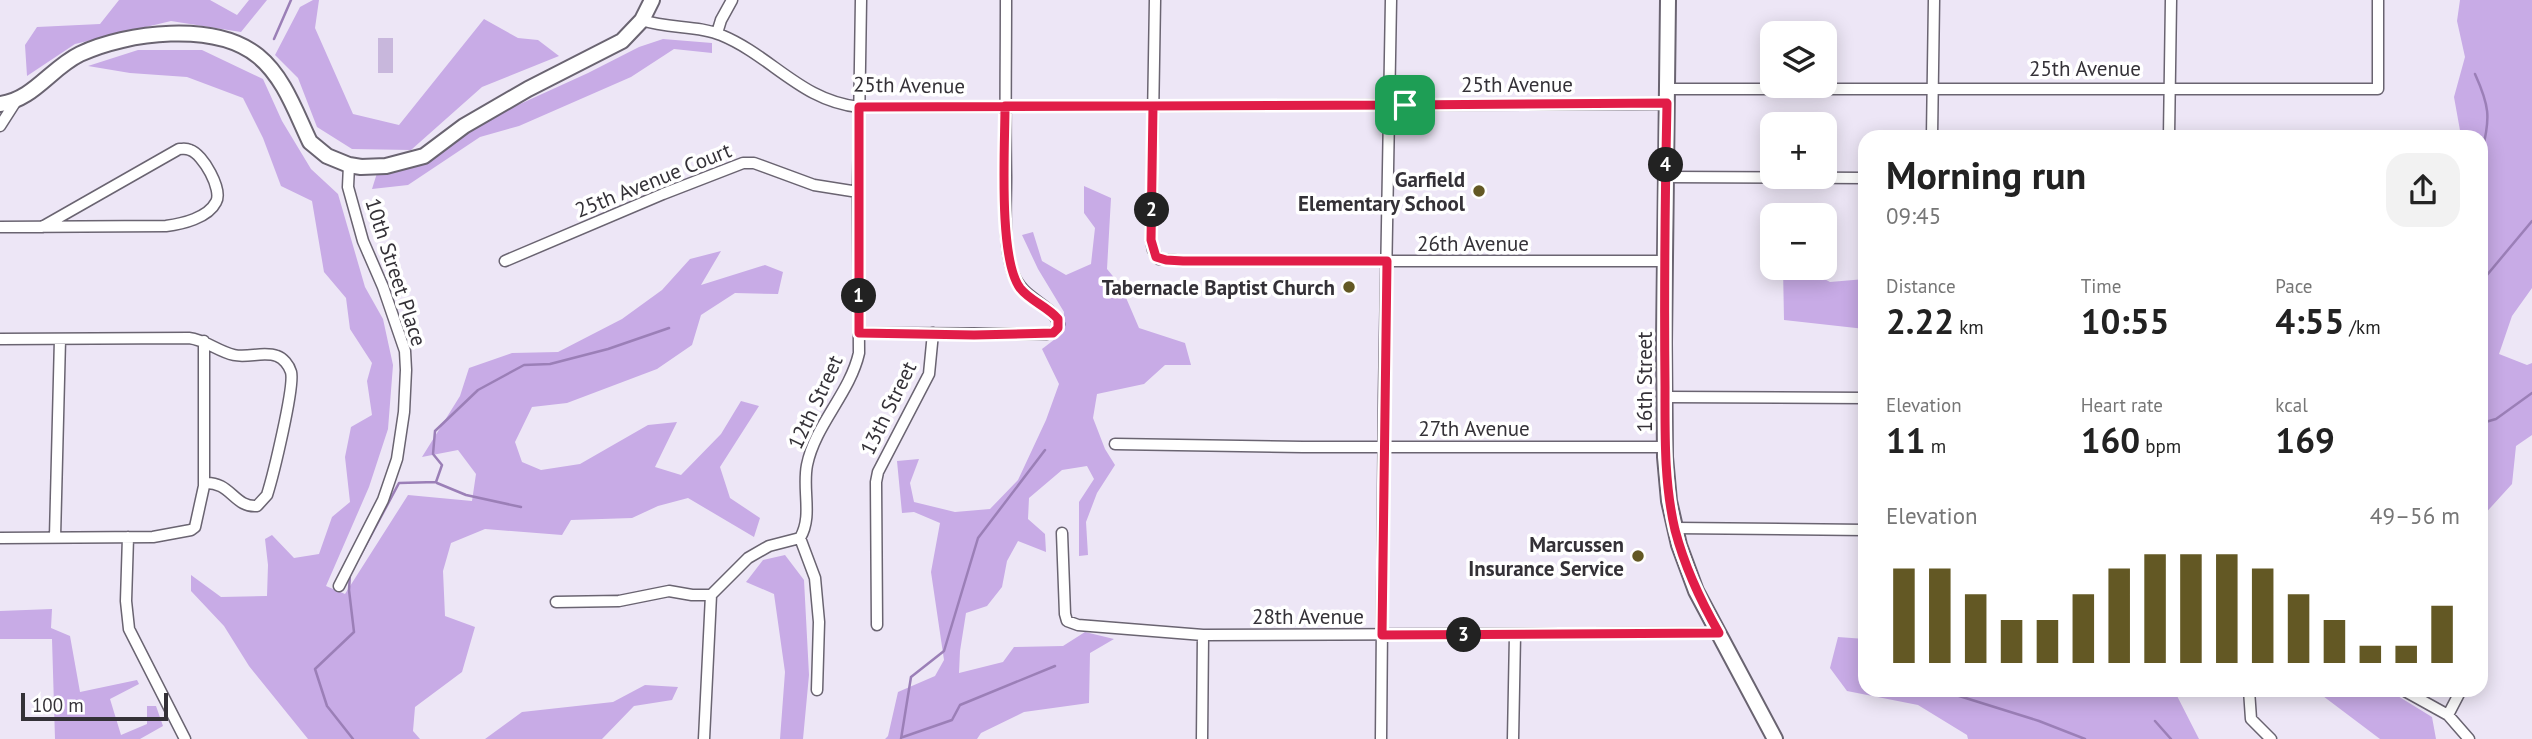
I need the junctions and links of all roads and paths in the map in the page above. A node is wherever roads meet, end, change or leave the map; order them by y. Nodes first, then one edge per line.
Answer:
1 (652, 0) edge
2 (732, 0) edge
3 (861, 0) edge
4 (1006, 0) edge
5 (1155, 0) edge
6 (1391, 0) edge
7 (1668, 0) edge
8 (1934, 0) edge
9 (2171, 0) edge
10 (2378, 0) edge
11 (642, 20) junction
12 (717, 33) junction
13 (1932, 89) junction
14 (2170, 89) junction
15 (1667, 96) junction
16 (16, 101) junction
17 (0, 104) edge
18 (1389, 105) junction
19 (1005, 106) junction
20 (1153, 106) junction
21 (859, 107) junction
22 (0, 126) edge
23 (1932, 130) edge
24 (2169, 130) edge
25 (349, 165) junction
26 (1666, 177) junction
27 (1858, 178) edge
28 (858, 192) junction
29 (0, 227) edge
30 (42, 227) junction
31 (505, 261) dead end
32 (1387, 261) junction
33 (1664, 261) junction
34 (859, 333) junction
35 (933, 333) junction
36 (0, 339) edge
37 (60, 339) junction
38 (204, 341) junction
39 (1665, 397) junction
40 (1858, 398) edge
41 (1115, 444) dead end
42 (1384, 447) junction
43 (1665, 447) junction
44 (204, 482) junction
45 (1675, 528) junction
46 (1858, 530) edge
47 (1062, 533) dead end
48 (55, 537) junction
49 (128, 537) junction
50 (0, 538) edge
51 (800, 538) junction
52 (340, 586) dead end
53 (711, 595) junction
54 (556, 602) dead end
55 (877, 625) dead end
56 (1719, 633) junction
57 (1203, 635) junction
58 (1382, 635) junction
59 (1515, 635) junction
60 (817, 690) dead end
61 (2249, 697) edge
62 (2416, 697) edge
63 (2457, 697) edge
64 (2448, 715) junction
65 (185, 739) edge
66 (704, 739) edge
67 (1202, 739) edge
68 (1381, 739) edge
69 (1513, 739) edge
70 (1775, 739) edge
71 (2270, 739) edge
72 (2469, 739) edge

1 - 11 street
2 - 12 street
3 - 21 street, 12th Street
4 - 19 street
5 - 20 street
6 - 18 street
7 - 15 street, 16th Street
8 - 13 street
9 - 14 street
10 - 14 street, 25th Avenue
11 - 12 street, 25th Avenue
11 - 25 street
12 - 21 street, 25th Avenue
13 - 14 street, 25th Avenue
13 - 15 street, 25th Avenue
13 - 23 street
14 - 24 street
15 - 18 street, 25th Avenue
15 - 26 street, 16th Street
16 - 17 street
16 - 22 street
16 - 25 street
18 - 20 street, 25th Avenue
18 - 32 street
19 - 20 street, 25th Avenue
19 - 21 street, 25th Avenue
19 - 35 street
20 - 32 street, 26th Avenue
21 - 28 street, 12th Street
25 - 52 street, 10th Street Place
26 - 27 street
26 - 33 street, 16th Street
28 - 31 street, 25th Avenue Court
28 - 34 street, 12th Street
29 - 30 street
30 - 30 street
32 - 33 street, 26th Avenue
32 - 42 street
33 - 39 street, 16th Street
34 - 35 street
34 - 51 street, 12th Street
35 - 55 street, 13th Street
36 - 37 street
37 - 38 street
37 - 48 street
38 - 44 street
38 - 44 street
39 - 40 street
39 - 43 street, 16th Street
41 - 42 street, 27th Avenue
42 - 43 street, 27th Avenue
42 - 58 street
43 - 45 street, 16th Street
44 - 49 street
45 - 46 street
45 - 56 street, 16th Street
47 - 57 street, 28th Avenue
48 - 49 street
48 - 50 street
49 - 65 street
51 - 53 street
51 - 60 street
53 - 54 street
53 - 66 street
56 - 59 street, 28th Avenue
56 - 70 street, 16th Street
57 - 58 street, 28th Avenue
57 - 67 street
58 - 59 street, 28th Avenue
58 - 68 street
59 - 69 street
61 - 71 street
62 - 64 street
63 - 64 street
64 - 72 street

